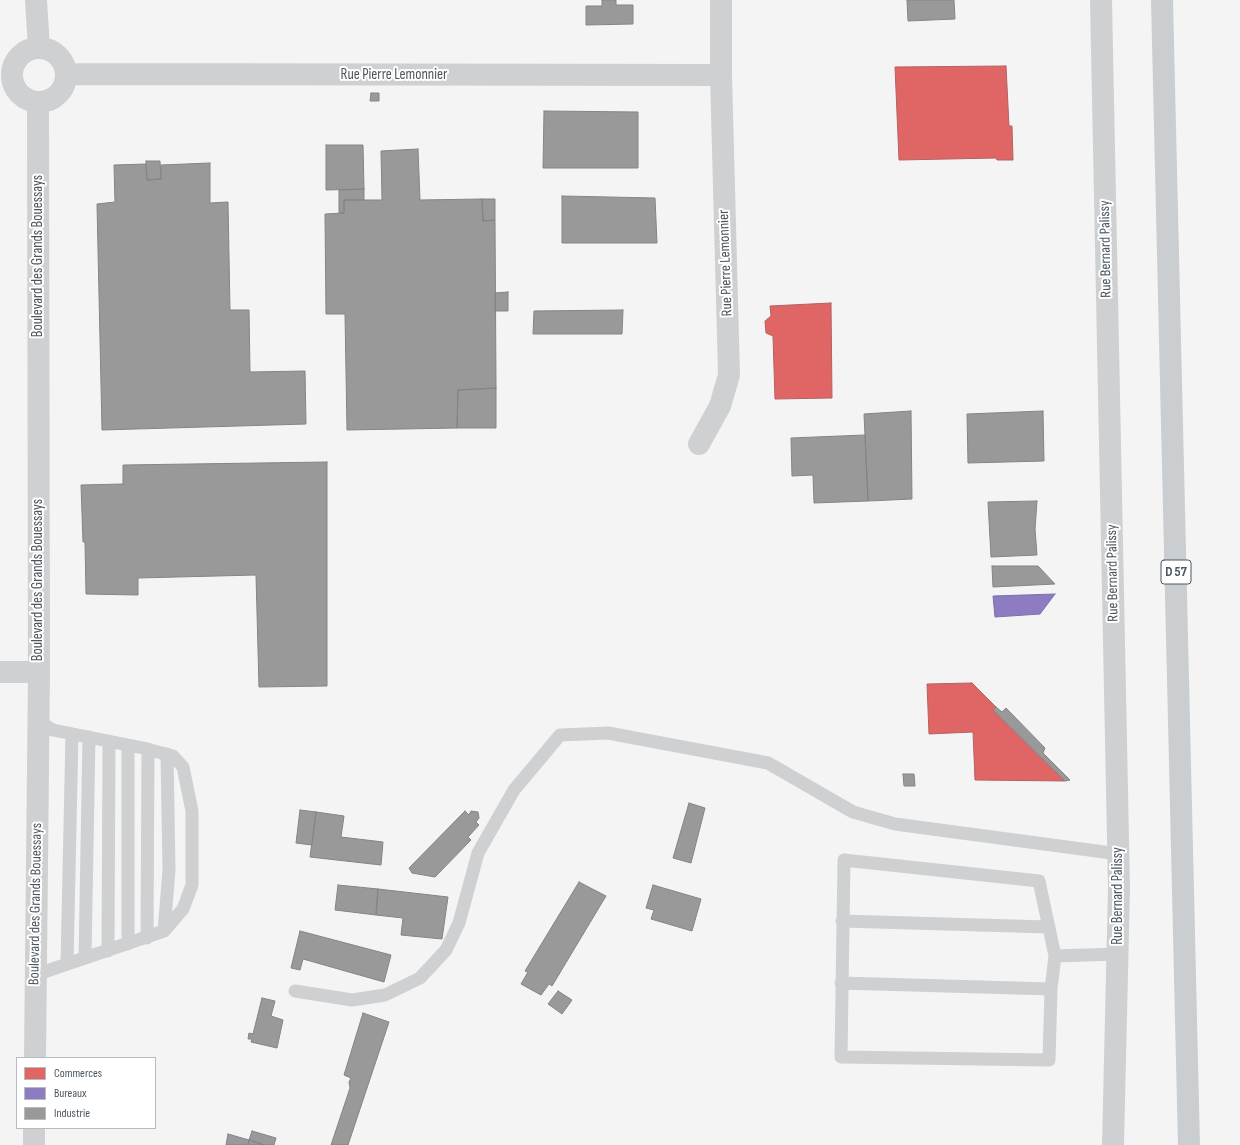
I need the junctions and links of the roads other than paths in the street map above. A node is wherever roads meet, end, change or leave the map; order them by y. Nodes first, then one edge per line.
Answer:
1 (36, 0) edge
2 (720, 0) edge
3 (1101, 0) edge
4 (1162, 0) edge
5 (40, 48) junction
6 (6, 74) edge
7 (67, 74) junction
8 (720, 75) junction
9 (38, 102) junction
10 (699, 444) dead end
11 (0, 672) edge
12 (39, 672) junction
13 (38, 721) junction
14 (72, 734) junction
15 (89, 737) junction
16 (109, 741) junction
17 (128, 745) junction
18 (148, 749) junction
19 (167, 754) junction
20 (1119, 854) junction
21 (842, 921) junction
22 (1048, 927) junction
23 (164, 931) junction
24 (147, 938) junction
25 (128, 944) junction
26 (108, 951) junction
27 (1118, 954) junction
28 (1055, 956) junction
29 (85, 958) junction
30 (67, 964) junction
31 (35, 975) junction
32 (841, 982) junction
33 (1051, 989) junction
34 (295, 991) dead end
35 (34, 1057) edge
36 (34, 1129) edge
37 (34, 1145) edge
38 (1113, 1145) edge
39 (1189, 1145) edge

1 - 5 street
2 - 8 street, Rue Pierre Lemonnier
3 - 20 street, Rue Bernard Palissy
4 - 39 main road, D 57
5 - 6 street
5 - 7 street
6 - 9 street
7 - 8 street, Rue Pierre Lemonnier
7 - 9 street
8 - 10 street, Rue Pierre Lemonnier
9 - 12 street, Boulevard des Grands Bouessays
11 - 12 street
12 - 13 street, Boulevard des Grands Bouessays
13 - 14 lane
13 - 31 street, Boulevard des Grands Bouessays
14 - 15 lane
14 - 30 lane
15 - 16 lane
15 - 29 lane
16 - 17 lane
16 - 26 lane
17 - 18 lane
17 - 25 lane
18 - 19 lane
18 - 24 lane
19 - 23 lane
19 - 23 lane
20 - 27 street, Rue Bernard Palissy
20 - 34 lane
21 - 22 lane
21 - 22 lane
21 - 32 lane
22 - 28 lane
23 - 24 lane
24 - 25 lane
25 - 26 lane
26 - 29 lane
27 - 28 lane
27 - 38 street, Rue Bernard Palissy
28 - 33 lane
29 - 30 lane
30 - 31 lane
31 - 35 street, Boulevard des Grands Bouessays
32 - 33 lane
32 - 33 lane
36 - 37 street

